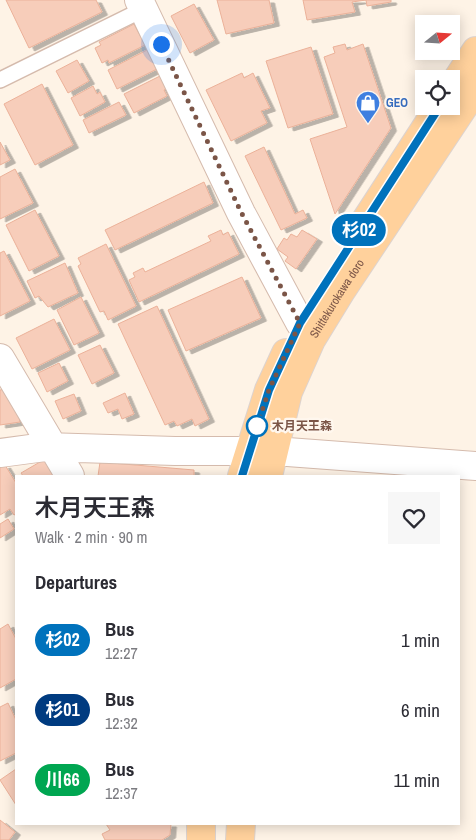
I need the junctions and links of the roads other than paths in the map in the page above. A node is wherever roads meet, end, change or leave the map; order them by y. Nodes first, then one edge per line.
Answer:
1 (141, 5) edge
2 (476, 51) edge
3 (460, 75) edge
4 (0, 80) edge
5 (476, 88) edge
6 (434, 115) edge
7 (300, 323) junction
8 (0, 358) edge
9 (54, 447) junction
10 (0, 453) edge
11 (258, 464) edge
12 (476, 466) edge
13 (69, 475) edge
14 (201, 825) edge
15 (241, 825) edge
16 (201, 840) edge
17 (240, 840) edge

1 - 4 lane
1 - 7 street
2 - 3 main road
5 - 11 main road, Shittekurokawa doro
6 - 7 main road, Shittekurokawa doro
7 - 11 main road, Shittekurokawa doro
8 - 9 street
9 - 10 street
9 - 11 street
9 - 13 street
11 - 12 street
14 - 16 main road
15 - 17 main road

